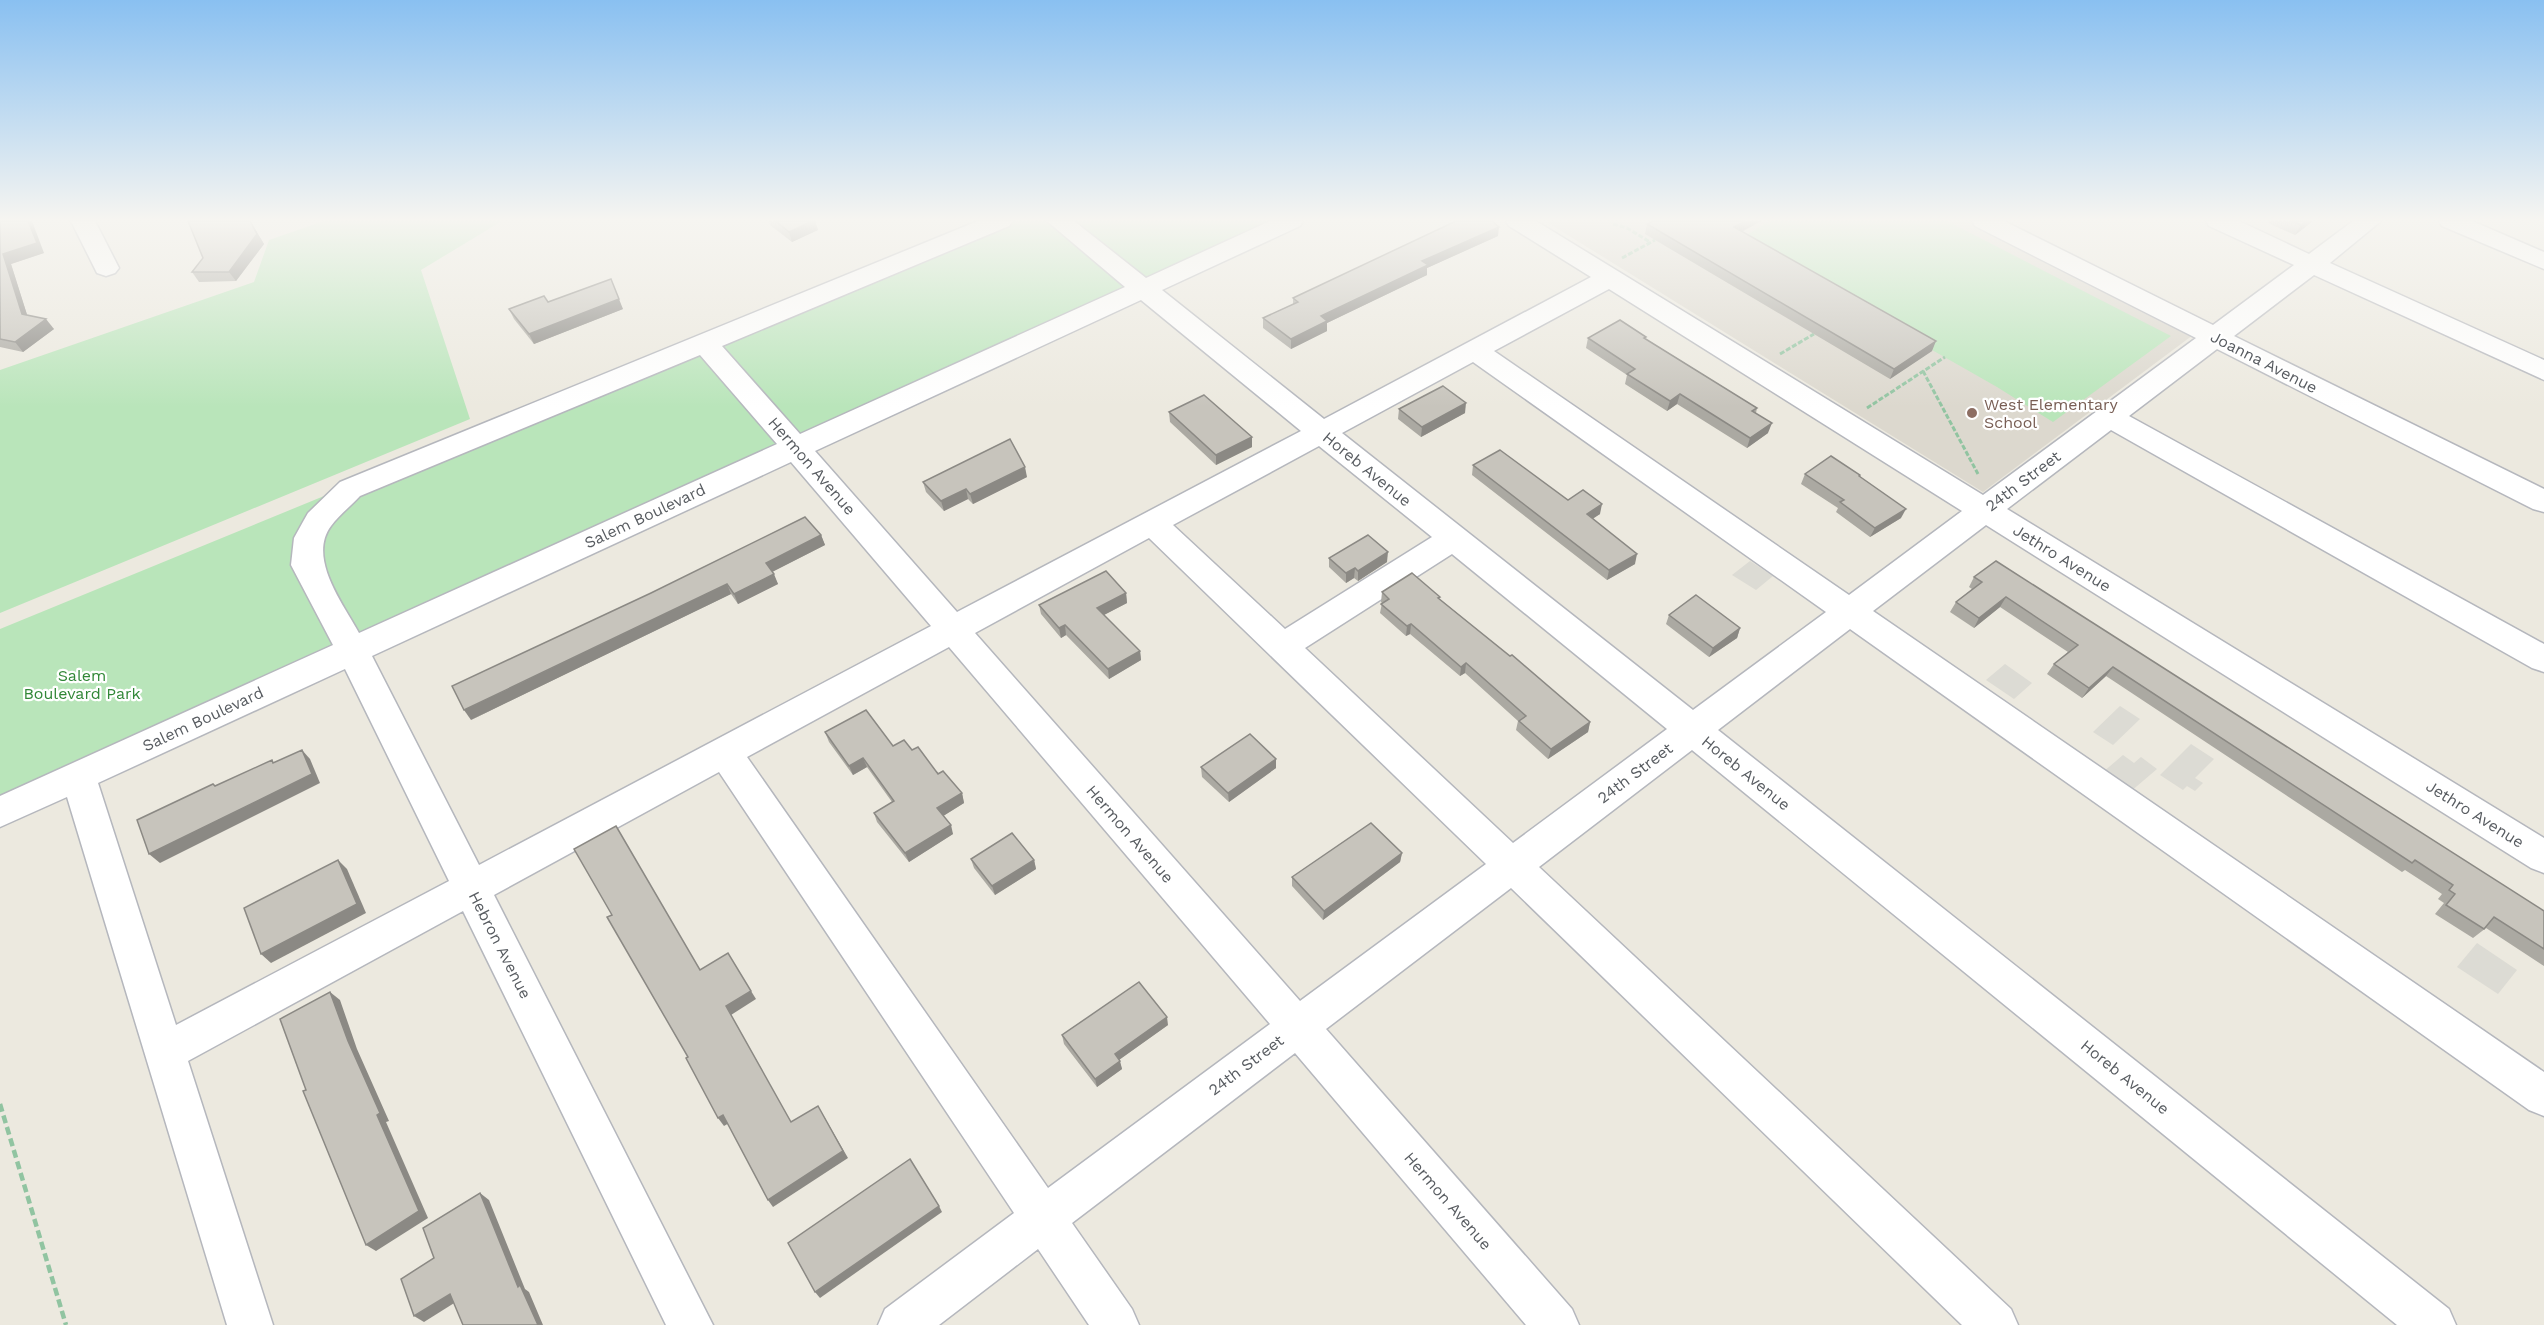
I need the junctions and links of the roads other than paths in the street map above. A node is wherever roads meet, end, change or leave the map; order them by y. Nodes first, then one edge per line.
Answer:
1 (849, 283) edge
2 (1135, 283) edge
3 (1156, 283) edge
4 (1588, 283) edge
5 (1617, 283) edge
6 (2107, 283) edge
7 (2286, 283) edge
8 (2352, 283) edge
9 (1143, 289) junction
10 (2215, 337) junction
11 (704, 342) junction
12 (1474, 350) junction
13 (2544, 371) edge
14 (2109, 417) junction
15 (1322, 432) junction
16 (795, 448) junction
17 (2544, 502) edge
18 (1984, 510) junction
19 (1152, 523) junction
20 (1454, 538) junction
21 (1849, 611) junction
22 (953, 630) junction
23 (1282, 646) junction
24 (352, 650) junction
25 (2544, 659) edge
26 (1692, 729) junction
27 (724, 752) junction
28 (78, 776) junction
29 (0, 812) edge
30 (2544, 857) edge
31 (1512, 865) junction
32 (471, 888) junction
33 (1297, 1026) junction
34 (165, 1052) junction
35 (2544, 1096) edge
36 (1043, 1218) junction
37 (250, 1325) edge
38 (690, 1325) edge
39 (901, 1325) edge
40 (1116, 1325) edge
41 (1556, 1325) edge
42 (1995, 1325) edge
43 (2433, 1325) edge

1 - 11 street
2 - 9 street, Horeb Avenue
3 - 9 street, Salem Boulevard
4 - 12 street
5 - 18 street, Jethro Avenue
6 - 10 street, Joanna Avenue
7 - 10 street, 24th Street
8 - 13 street
9 - 15 street, Horeb Avenue
9 - 16 street, Salem Boulevard
10 - 14 street, 24th Street
10 - 17 street, Joanna Avenue
11 - 16 street, Hermon Avenue
11 - 24 street, Hebron Avenue
12 - 15 street
12 - 21 street
14 - 18 street, 24th Street
14 - 25 street
15 - 19 street
15 - 20 street, Horeb Avenue
16 - 22 street, Hermon Avenue
16 - 24 street, Salem Boulevard
18 - 21 street, 24th Street
18 - 30 street, Jethro Avenue
19 - 22 street
19 - 23 street
20 - 23 street
20 - 26 street, Horeb Avenue
21 - 26 street, 24th Street
21 - 35 street
22 - 27 street
22 - 33 street, Hermon Avenue
23 - 31 street
24 - 28 street, Salem Boulevard
24 - 32 street, Hebron Avenue
26 - 31 street, 24th Street
26 - 43 street, Horeb Avenue
27 - 32 street
27 - 36 street
28 - 29 street, Salem Boulevard
28 - 34 street
31 - 33 street, 24th Street
31 - 42 street
32 - 34 street
32 - 38 street, Hebron Avenue
33 - 36 street, 24th Street
33 - 41 street, Hermon Avenue
34 - 37 street
36 - 39 street, 24th Street
36 - 40 street

